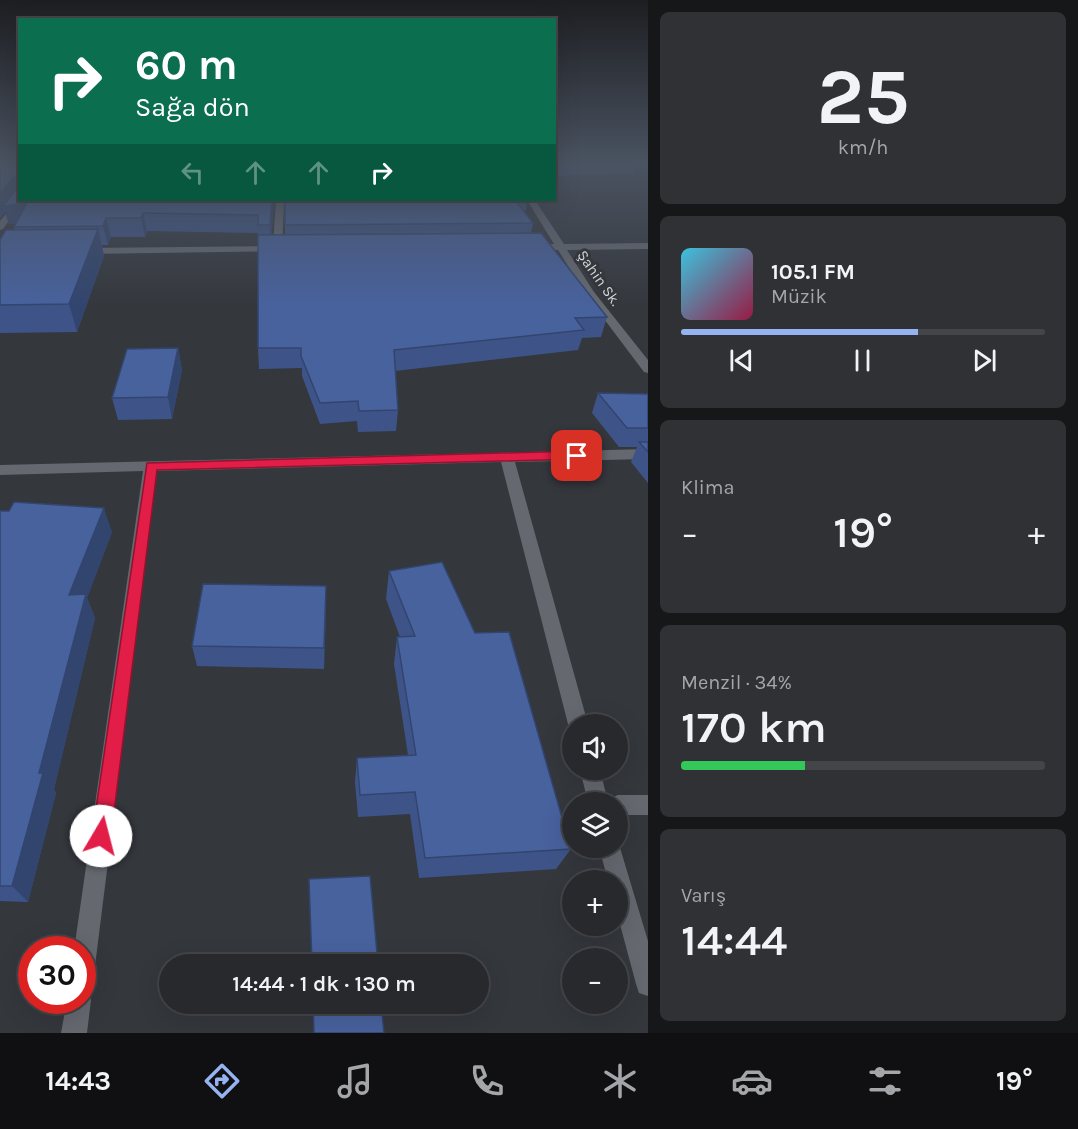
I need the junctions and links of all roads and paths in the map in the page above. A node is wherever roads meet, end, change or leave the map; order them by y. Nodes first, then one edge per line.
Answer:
1 (12, 211) edge
2 (280, 211) edge
3 (538, 211) edge
4 (0, 227) edge
5 (648, 246) edge
6 (524, 247) edge
7 (560, 247) junction
8 (278, 249) junction
9 (290, 249) edge
10 (70, 251) edge
11 (648, 369) edge
12 (648, 454) edge
13 (507, 457) junction
14 (151, 466) junction
15 (0, 470) edge
16 (575, 714) edge
17 (628, 805) edge
18 (648, 805) edge
19 (613, 858) edge
20 (87, 936) edge
21 (648, 984) edge
22 (77, 1014) edge
23 (75, 1033) edge

1 - 4 street
2 - 8 street
3 - 7 street, Şahin Sk.
5 - 7 street
6 - 7 street
7 - 11 street, Şahin Sk.
8 - 9 street
8 - 10 street
12 - 13 street
13 - 14 street
13 - 16 street
14 - 15 street
14 - 20 street
17 - 18 street
19 - 21 street
22 - 23 street

